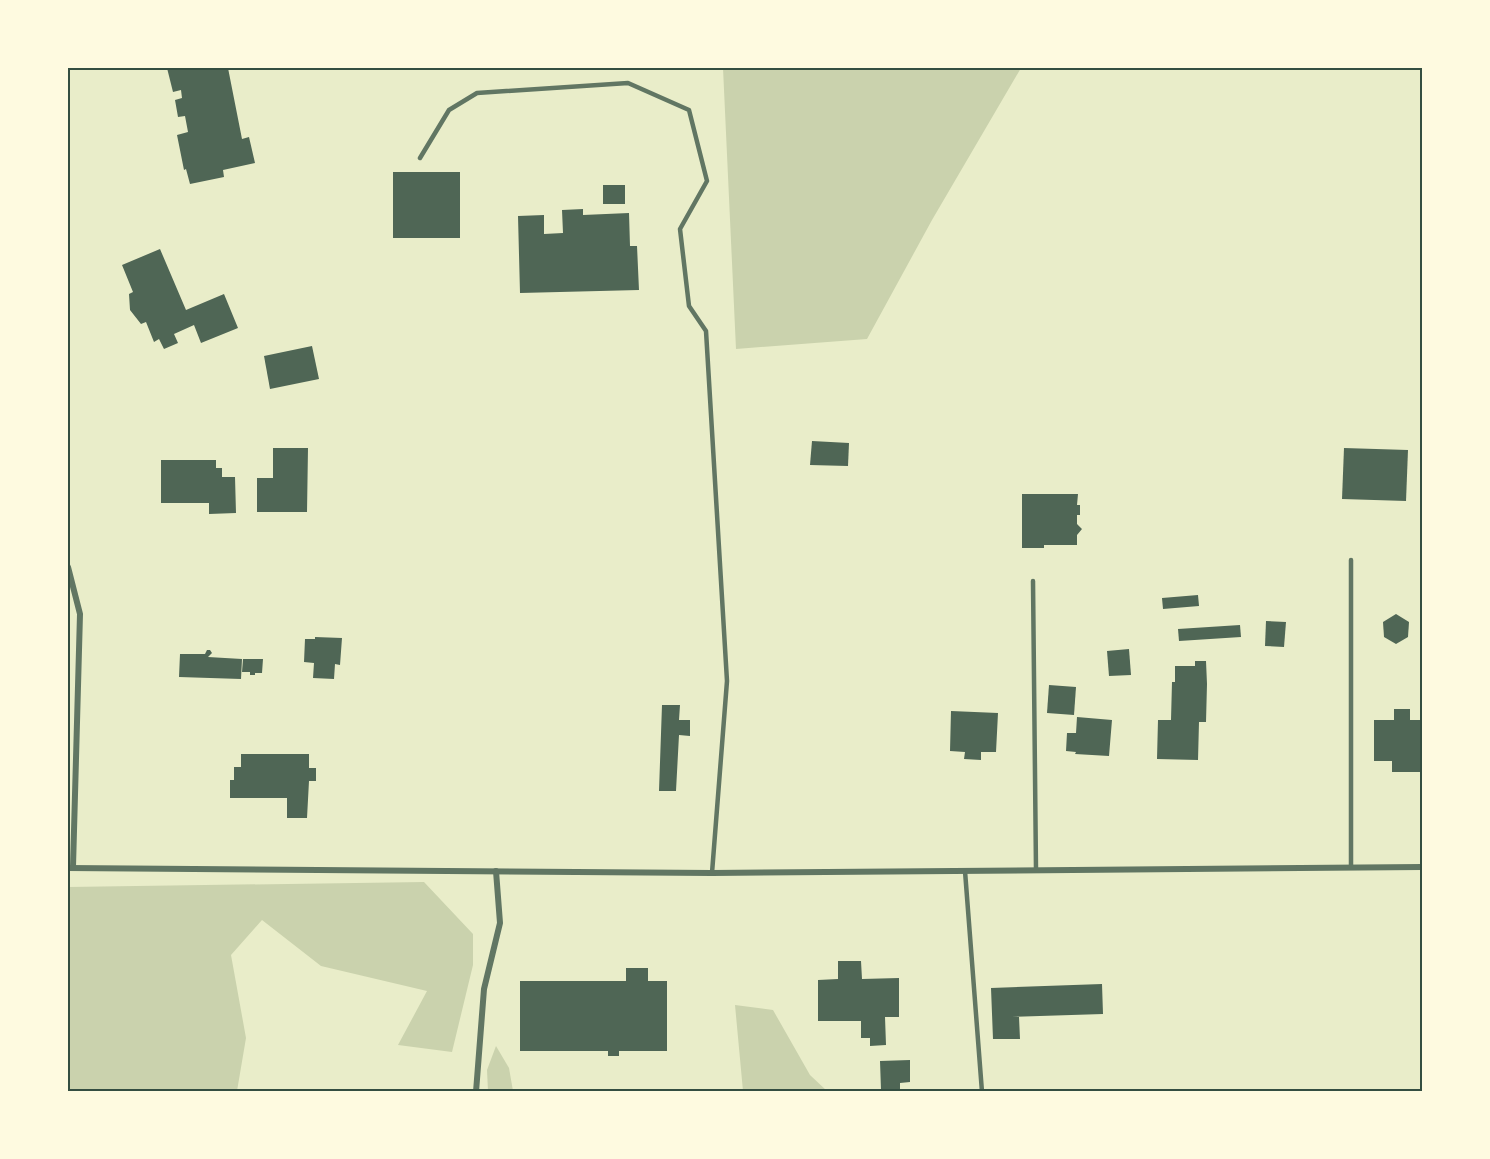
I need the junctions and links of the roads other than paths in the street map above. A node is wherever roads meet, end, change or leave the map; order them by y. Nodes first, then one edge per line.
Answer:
1 (420, 158) dead end
2 (1351, 560) dead end
3 (68, 567) edge
4 (1033, 581) dead end
5 (70, 867) edge
6 (1351, 867) junction
7 (1422, 867) edge
8 (1036, 870) junction
9 (496, 871) junction
10 (965, 871) junction
11 (711, 873) junction
12 (476, 1092) edge
13 (982, 1092) edge

1 - 11 lane
2 - 6 lane
3 - 5 street
4 - 8 lane
5 - 9 street
6 - 7 street
6 - 8 street
8 - 10 street
9 - 11 street
9 - 12 street
10 - 11 street
10 - 13 lane

